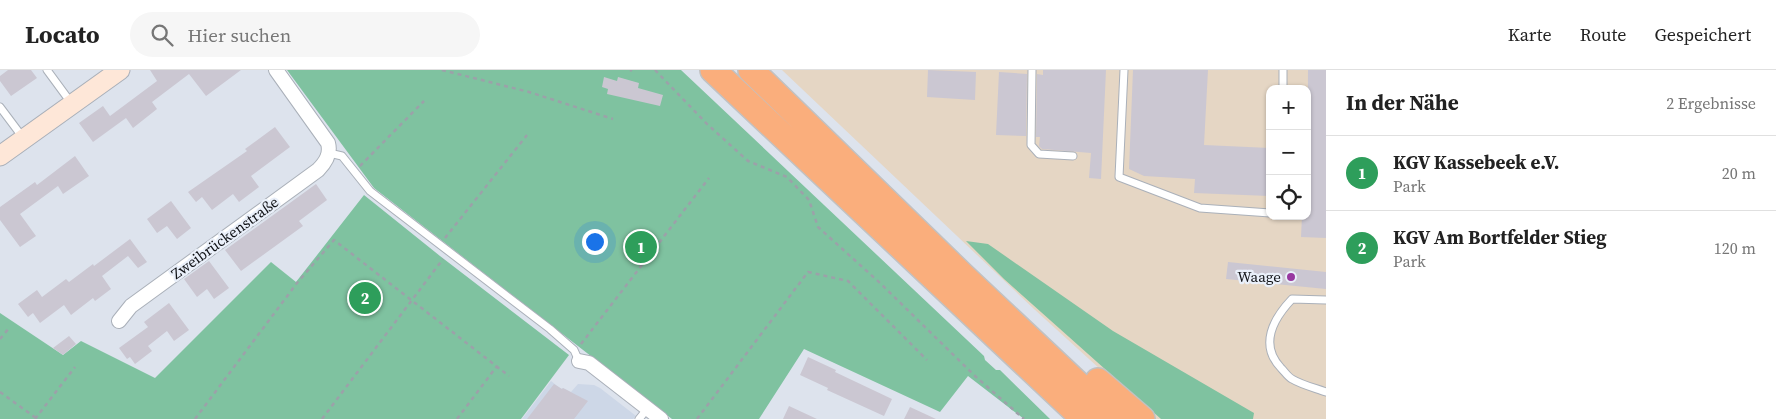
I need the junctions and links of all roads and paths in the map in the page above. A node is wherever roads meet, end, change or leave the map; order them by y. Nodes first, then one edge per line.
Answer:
1 (47, 70) edge
2 (120, 70) edge
3 (276, 70) edge
4 (442, 70) edge
5 (656, 70) edge
6 (713, 70) edge
7 (751, 70) edge
8 (1027, 70) edge
9 (1032, 70) edge
10 (1124, 70) edge
11 (1283, 70) edge
12 (1283, 85) edge
13 (424, 101) dead end
14 (73, 104) junction
15 (0, 107) edge
16 (613, 119) dead end
17 (526, 135) dead end
18 (24, 139) junction
19 (329, 154) junction
20 (0, 156) edge
21 (1073, 156) dead end
22 (354, 172) junction
23 (709, 178) dead end
24 (1266, 213) edge
25 (929, 241) junction
26 (440, 245) junction
27 (448, 252) junction
28 (1326, 300) edge
29 (412, 301) junction
30 (119, 321) dead end
31 (10, 327) dead end
32 (0, 339) edge
33 (577, 356) junction
34 (926, 360) dead end
35 (497, 366) junction
36 (75, 367) dead end
37 (509, 376) dead end
38 (0, 392) edge
39 (1326, 392) edge
40 (643, 414) edge
41 (36, 419) edge
42 (195, 419) edge
43 (322, 419) edge
44 (457, 419) edge
45 (661, 419) edge
46 (697, 419) edge
47 (1024, 419) edge
48 (1084, 419) edge
49 (1115, 419) edge
50 (1142, 419) edge

1 - 14 lane
2 - 14 street
3 - 19 street
4 - 16 path
5 - 47 path
6 - 48 highway
7 - 25 highway
8 - 9 lane
9 - 21 lane
10 - 24 lane
11 - 12 lane
13 - 22 path
14 - 18 street
15 - 18 lane
17 - 26 path
18 - 20 street
19 - 22 lane
19 - 30 street, Zweibrückenstraße
22 - 26 lane
23 - 33 path
25 - 49 highway
25 - 50 highway
26 - 27 lane
27 - 29 path
27 - 33 lane
28 - 39 lane
29 - 35 path
29 - 42 path
29 - 43 path
31 - 32 path
33 - 40 street
34 - 46 path
35 - 37 path
35 - 44 path
36 - 41 path
38 - 41 path
40 - 45 street

